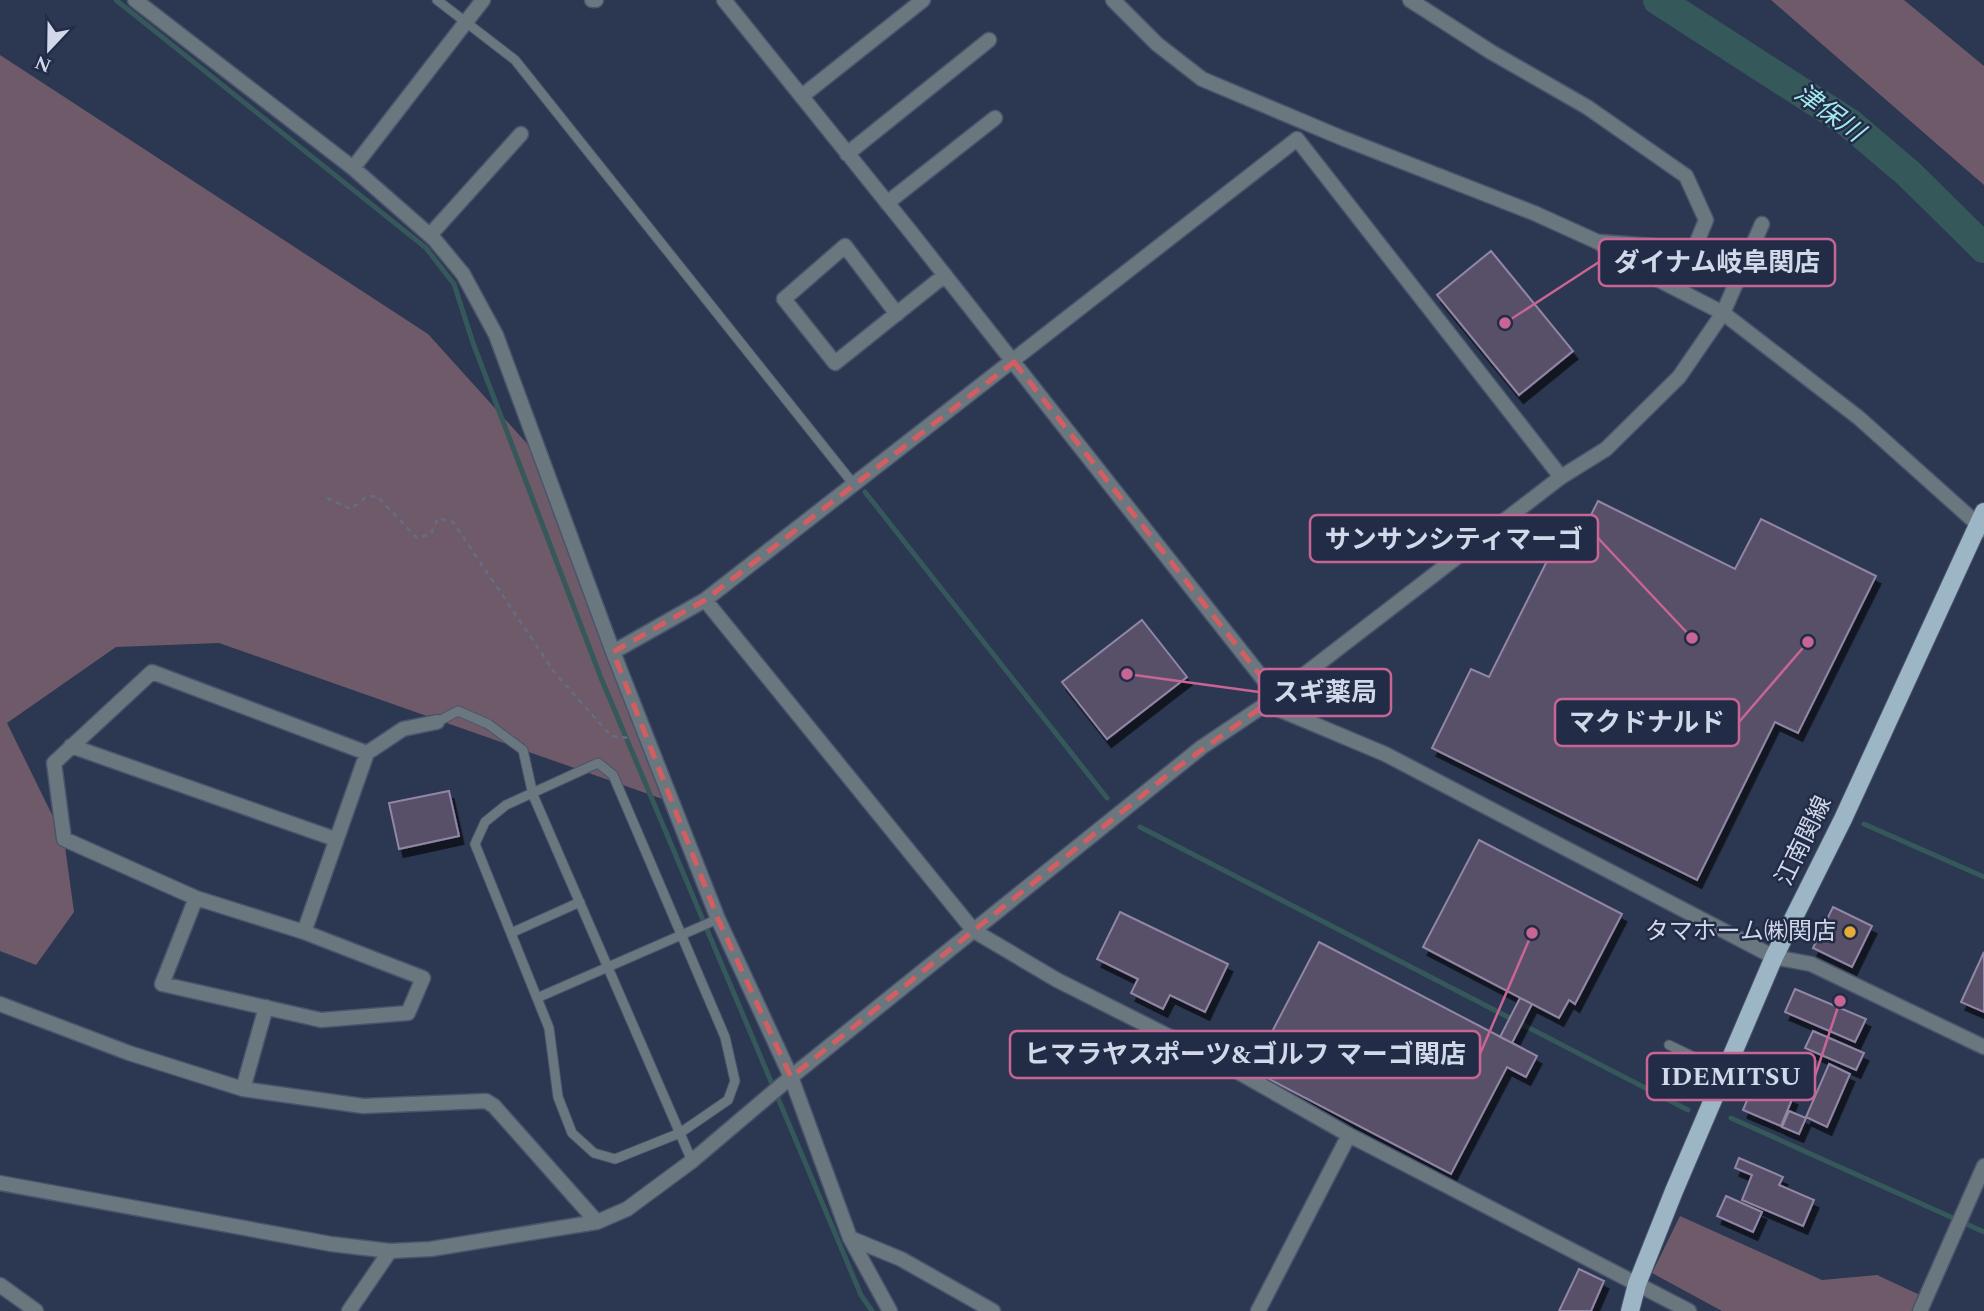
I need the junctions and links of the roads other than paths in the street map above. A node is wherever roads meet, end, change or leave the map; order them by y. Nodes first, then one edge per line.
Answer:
1 (135, 0) edge
2 (437, 0) edge
3 (483, 0) edge
4 (724, 0) edge
5 (923, 0) edge
6 (1113, 0) edge
7 (1410, 0) edge
8 (466, 22) junction
9 (989, 40) dead end
10 (802, 96) junction
11 (995, 118) dead end
12 (521, 134) dead end
13 (847, 154) junction
14 (353, 168) junction
15 (887, 203) junction
16 (1762, 224) dead end
17 (430, 235) junction
18 (1598, 242) junction
19 (945, 275) junction
20 (1723, 313) junction
21 (897, 314) junction
22 (1014, 362) junction
23 (1561, 477) junction
24 (855, 486) junction
25 (1982, 520) edge
26 (705, 600) junction
27 (613, 652) junction
28 (1266, 704) junction
29 (437, 722) joint
30 (71, 746) junction
31 (367, 753) junction
32 (533, 795) junction
33 (335, 839) junction
34 (196, 898) junction
35 (580, 902) junction
36 (718, 919) junction
37 (975, 931) junction
38 (304, 932) junction
39 (511, 933) junction
40 (682, 934) junction
41 (1773, 957) junction
42 (608, 968) junction
43 (537, 998) junction
44 (0, 1004) edge
45 (266, 1007) junction
46 (1669, 1045) dead end
47 (1984, 1047) edge
48 (1725, 1072) junction
49 (791, 1077) junction
50 (243, 1089) junction
51 (680, 1133) junction
52 (1349, 1135) junction
53 (692, 1161) junction
54 (1984, 1166) edge
55 (0, 1184) edge
56 (597, 1222) junction
57 (850, 1238) junction
58 (390, 1251) junction
59 (1637, 1284) junction
60 (0, 1285) edge
61 (36, 1311) edge
62 (349, 1311) edge
63 (890, 1311) edge
64 (993, 1311) edge
65 (1258, 1311) edge
66 (1630, 1311) edge
67 (1689, 1311) edge
68 (1920, 1311) edge

1 - 14 street
2 - 8 lane
3 - 8 street
4 - 10 street
5 - 10 street
6 - 18 street
7 - 18 street
8 - 14 street
8 - 24 lane
9 - 13 street
10 - 13 street
11 - 15 street
12 - 17 street
13 - 15 street
14 - 17 street
15 - 19 street
16 - 20 street
17 - 27 street
18 - 20 street
19 - 21 street
19 - 22 street
20 - 23 street
20 - 25 street
21 - 21 street
22 - 23 street
22 - 24 street
22 - 28 street
23 - 28 street
24 - 26 street
25 - 41 main road, 江南関線
26 - 27 street
26 - 37 street
27 - 36 street
28 - 37 street
28 - 41 street
29 - 31 street
29 - 32 lane
30 - 31 street
30 - 33 street
30 - 34 street
31 - 33 street
32 - 35 lane
32 - 39 lane
32 - 40 lane
33 - 38 street
34 - 38 street
34 - 45 street
35 - 39 lane
35 - 42 lane
36 - 40 lane
36 - 49 street
37 - 49 street
37 - 52 street
38 - 45 street
39 - 43 lane
40 - 42 lane
40 - 51 lane
41 - 47 street
41 - 48 main road, 江南関線
42 - 43 lane
42 - 51 lane
43 - 51 lane
44 - 50 street
45 - 50 street
46 - 48 lane
48 - 59 main road, 江南関線
49 - 53 street
49 - 57 street
50 - 56 street
51 - 53 lane
52 - 59 street
52 - 65 street
53 - 56 street
54 - 68 street
55 - 58 street
56 - 58 street
57 - 63 street
57 - 64 street
58 - 62 street
59 - 66 main road, 江南関線
59 - 67 street
60 - 61 street

